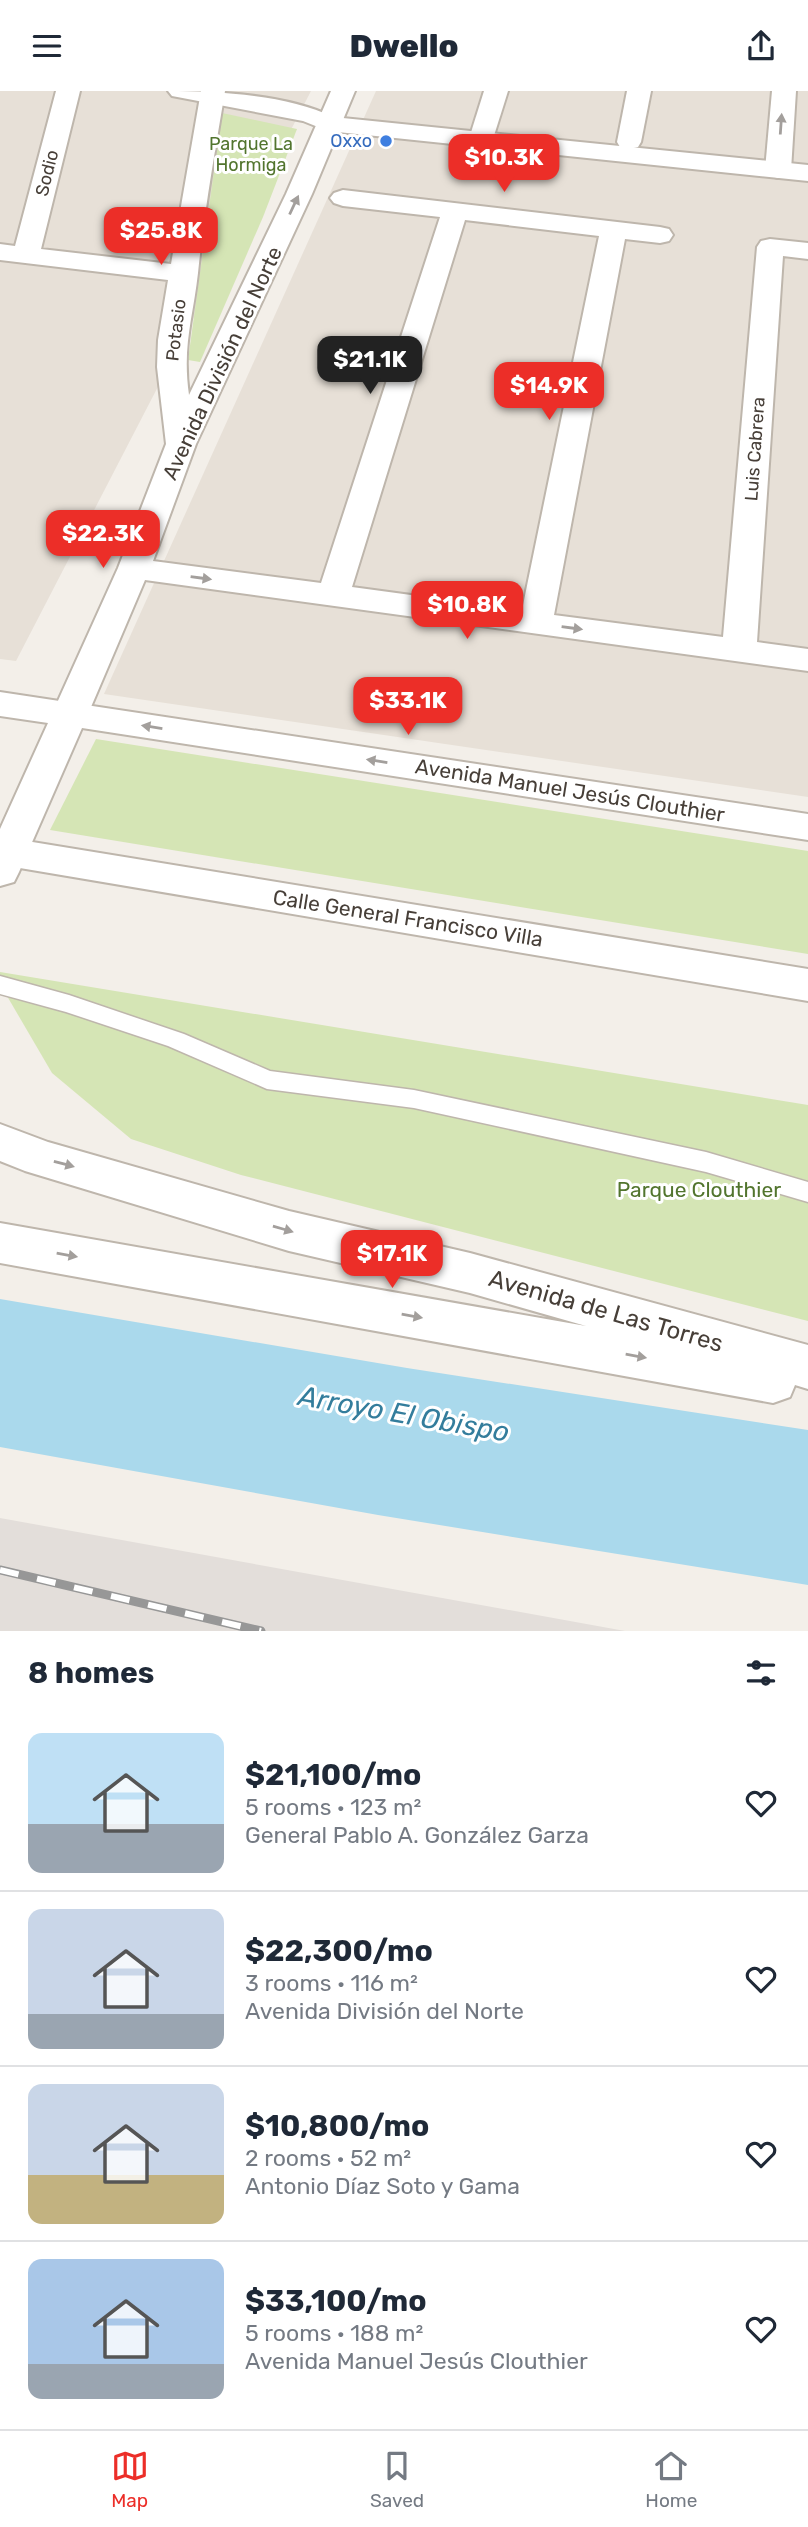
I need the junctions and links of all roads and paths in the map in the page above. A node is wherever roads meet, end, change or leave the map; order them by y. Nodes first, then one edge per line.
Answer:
1 (68, 91) edge
2 (180, 91) edge
3 (496, 91) edge
4 (639, 91) edge
5 (784, 91) edge
6 (212, 95) edge
7 (328, 110) edge
8 (482, 135) junction
9 (629, 142) junction
10 (808, 160) edge
11 (778, 164) junction
12 (808, 173) edge
13 (343, 198) dead end
14 (455, 212) junction
15 (612, 231) junction
16 (660, 235) dead end
17 (808, 251) edge
18 (13, 254) edge
19 (185, 274) junction
20 (181, 444) junction
21 (134, 568) junction
22 (332, 596) junction
23 (536, 623) junction
24 (739, 650) junction
25 (808, 660) edge
26 (0, 703) edge
27 (70, 714) junction
28 (808, 827) edge
29 (4, 862) edge
30 (0, 985) edge
31 (808, 985) edge
32 (0, 1142) edge
33 (808, 1192) edge
34 (0, 1243) edge
35 (808, 1367) edge
36 (808, 1387) edge

1 - 18 street, Sodio
2 - 6 street
3 - 8 street
4 - 9 street
11 -> 5 street
6 - 7 street
6 - 19 street, Potasio
7 - 8 street
20 -> 7 street, Avenida División del Norte
8 - 9 street
8 - 11 street
9 - 11 street
10 - 11 street
11 - 12 street
13 - 14 street
14 - 15 street
14 - 22 street
15 - 16 street
15 - 23 street
17 - 24 street, Luis Cabrera
18 - 19 street
19 - 20 street, Potasio
20 - 21 street, Avenida División del Norte
21 -> 22 street
21 - 27 street, Avenida División del Norte
22 - 23 street
23 -> 24 street
24 - 25 street
26 - 27 street, Avenida Manuel Jesús Clouthier
28 -> 27 street, Avenida Manuel Jesús Clouthier
27 - 29 street, Avenida División del Norte
29 - 31 street, Calle General Francisco Villa
30 - 33 lane
32 -> 35 street, Avenida de Las Torres
34 -> 36 street

